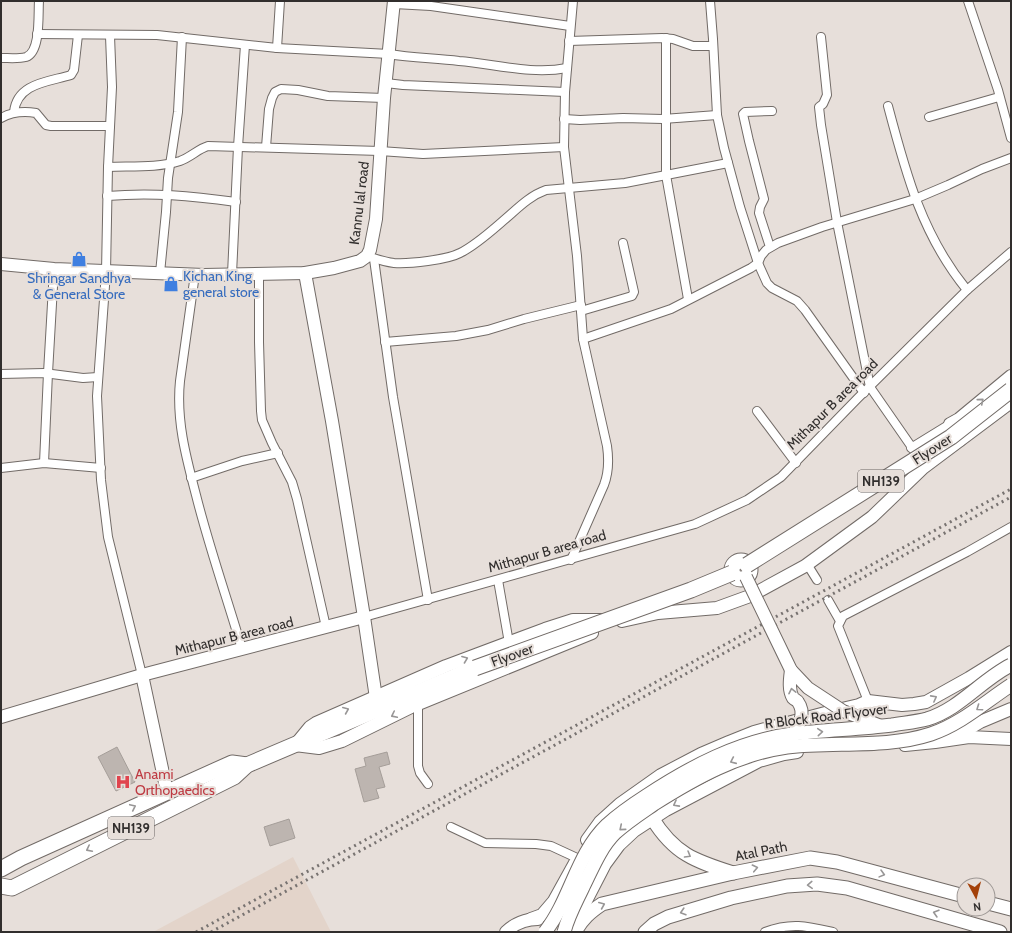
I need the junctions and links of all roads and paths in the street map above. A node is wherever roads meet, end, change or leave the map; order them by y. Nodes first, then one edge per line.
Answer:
1 (280, 1) edge
2 (573, 1) edge
3 (710, 1) edge
4 (968, 1) edge
5 (41, 2) edge
6 (394, 2) edge
7 (570, 26) junction
8 (37, 34) junction
9 (78, 35) junction
10 (110, 36) junction
11 (182, 37) junction
12 (821, 37) dead end
13 (666, 38) junction
14 (569, 42) junction
15 (245, 45) junction
16 (713, 46) junction
17 (277, 48) junction
18 (389, 54) junction
19 (1, 58) edge
20 (567, 68) junction
21 (386, 83) junction
22 (565, 92) junction
23 (1000, 97) junction
24 (384, 98) junction
25 (888, 106) dead end
26 (772, 111) dead end
27 (14, 112) junction
28 (717, 115) junction
29 (929, 116) dead end
30 (1, 118) edge
31 (667, 118) junction
32 (564, 119) junction
33 (110, 126) junction
34 (1011, 138) edge
35 (238, 147) junction
36 (564, 147) junction
37 (266, 148) junction
38 (380, 151) junction
39 (1011, 158) edge
40 (728, 162) junction
41 (170, 163) junction
42 (108, 167) junction
43 (666, 175) junction
44 (569, 189) junction
45 (167, 194) junction
46 (108, 196) junction
47 (915, 199) junction
48 (236, 202) junction
49 (837, 222) junction
50 (623, 243) dead end
51 (770, 247) junction
52 (1011, 252) edge
53 (370, 258) junction
54 (758, 263) junction
55 (1, 264) edge
56 (54, 269) junction
57 (106, 272) junction
58 (160, 273) junction
59 (305, 273) junction
60 (195, 274) junction
61 (232, 274) junction
62 (259, 274) junction
63 (967, 290) junction
64 (688, 299) junction
65 (581, 308) junction
66 (583, 339) junction
67 (385, 342) junction
68 (48, 373) junction
69 (1, 374) edge
70 (1011, 376) edge
71 (98, 377) junction
72 (867, 390) junction
73 (1011, 390) edge
74 (1011, 402) edge
75 (757, 411) dead end
76 (950, 424) junction
77 (961, 440) junction
78 (911, 448) junction
79 (278, 453) junction
80 (796, 462) junction
81 (44, 463) junction
82 (926, 466) junction
83 (1, 468) edge
84 (101, 468) junction
85 (191, 478) junction
86 (1011, 527) edge
87 (571, 560) junction
88 (807, 564) junction
89 (742, 571) junction
90 (498, 580) junction
91 (816, 580) dead end
92 (428, 600) junction
93 (828, 600) dead end
94 (364, 617) junction
95 (624, 620) junction
96 (840, 621) junction
97 (326, 627) junction
98 (509, 643) junction
99 (242, 649) junction
100 (1011, 652) edge
101 (1011, 665) edge
102 (791, 670) junction
103 (142, 675) junction
104 (1011, 685) edge
105 (376, 698) junction
106 (868, 701) junction
107 (418, 704) junction
108 (917, 704) junction
109 (1011, 709) edge
110 (1, 717) edge
111 (881, 726) junction
112 (793, 734) junction
113 (1011, 739) edge
114 (950, 740) junction
115 (919, 743) junction
116 (295, 745) junction
117 (247, 765) junction
118 (679, 766) junction
119 (428, 784) dead end
120 (167, 792) junction
121 (695, 794) junction
122 (171, 808) junction
123 (652, 818) junction
124 (451, 826) dead end
125 (48, 846) junction
126 (577, 858) junction
127 (57, 865) junction
128 (1, 868) edge
129 (733, 873) junction
130 (5, 889) edge
131 (956, 894) edge
132 (996, 905) edge
133 (1011, 909) edge
134 (531, 919) junction
135 (571, 931) edge
136 (506, 932) edge
137 (545, 932) edge
138 (645, 932) edge
139 (765, 932) edge
140 (833, 932) edge
141 (1000, 932) edge

1 - 17 street
2 - 7 street
3 - 16 street
4 - 23 street
5 - 8 street
6 - 7 street
6 - 18 street, Kannu lal road
7 - 14 street
8 - 9 street
8 - 19 street
9 - 10 street
9 - 27 street
10 - 11 street
10 - 33 street
11 - 15 street
11 - 41 street
12 - 49 street
13 - 14 street
13 - 16 street
13 - 31 street
14 - 20 street
15 - 17 street
15 - 35 street
16 - 28 street
17 - 18 street
18 - 20 street
18 - 21 street, Kannu lal road
20 - 22 street
21 - 22 street
21 - 24 street, Kannu lal road
22 - 32 street
23 - 29 street
23 - 34 street
24 - 37 street
24 - 38 street, Kannu lal road
25 - 47 street
26 - 51 street
27 - 30 street
27 - 33 street
28 - 31 street
28 - 40 street
31 - 32 street
31 - 43 street
32 - 36 street
33 - 42 street
35 - 37 street
35 - 41 street
35 - 48 street
36 - 38 street
36 - 44 street
37 - 38 street
38 - 53 street, Kannu lal road
39 - 47 street
40 - 43 street
40 - 54 street
41 - 42 street
41 - 45 street
42 - 46 street
43 - 44 street
43 - 64 street
44 - 53 street
44 - 65 street
45 - 46 street
45 - 48 street
45 - 58 street
46 - 57 street
47 - 49 street
47 - 63 street
48 - 61 street
49 - 51 street
49 - 72 street
50 - 65 street
51 - 54 street
52 - 63 street, Mithapur B area road
53 - 59 street, Kannu lal road
53 - 67 street
54 - 64 street
54 - 72 street
55 - 56 street, Kannu lal road
56 - 57 street, Kannu lal road
56 - 68 street
57 - 58 street, Kannu lal road
57 - 71 street
58 - 60 street, Kannu lal road
59 - 62 street, Kannu lal road
59 - 94 street
60 - 61 street, Kannu lal road
60 - 85 street
61 - 62 street, Kannu lal road
62 - 79 street
63 - 72 street, Mithapur B area road
64 - 66 street
65 - 66 street
65 - 67 street
66 - 87 street
67 - 92 street
68 - 69 street
68 - 71 street
68 - 81 street
76 -> 70 street
71 - 84 street
72 - 78 street
72 - 80 street, Mithapur B area road
73 - 89 highway, Flyover / NH139, bridge
74 - 77 street
75 - 80 street
76 - 77 street
76 - 78 street
77 - 82 street
78 - 82 street
79 - 85 street
79 - 97 street
80 - 87 street, Mithapur B area road
81 - 83 street
81 - 84 street
82 - 88 street
84 - 103 street
85 - 99 street
86 - 96 street
87 - 90 street, Mithapur B area road
88 - 91 street
88 - 95 street
89 - 102 street, bridge
89 - 116 highway, Flyover / NH139, bridge
90 - 92 street, Mithapur B area road
90 - 98 street
92 - 94 street, Mithapur B area road
93 - 96 street
94 - 97 street, Mithapur B area road
94 - 105 street
95 - 98 street
95 - 107 street
96 - 106 street
97 - 99 street, Mithapur B area road
105 -> 98 street
99 - 103 street, Mithapur B area road
108 -> 100 street
101 - 111 main road, R Block Road Flyover, bridge
102 - 111 street, bridge
112 -> 102 street, bridge
103 - 110 street, Mithapur B area road
103 - 120 street
104 -> 135 main road, R Block Road Flyover, bridge
116 -> 105 street
106 - 108 street
106 - 118 street
107 -> 116 street
107 - 119 street
108 - 115 street
109 - 114 street
112 -> 111 main road, R Block Road Flyover, bridge
112 - 137 main road, R Block Road Flyover, bridge
113 - 114 street
114 - 115 street
115 - 121 street
116 - 117 highway, NH139
117 - 120 highway, NH139
117 - 122 highway, NH139
118 - 121 street
118 - 126 street
120 - 122 highway
125 -> 120 highway, NH139
121 -> 123 street
122 -> 127 highway, NH139
123 -> 129 main road
123 - 135 street
124 - 126 street
125 - 127 highway
125 - 128 highway, NH139
126 - 134 street
127 - 130 highway, NH139
129 -> 131 main road, Atal Path
135 -> 129 main road, Atal Path
132 - 133 main road
134 - 135 street
134 - 136 street
141 -> 138 main road
139 - 140 street

